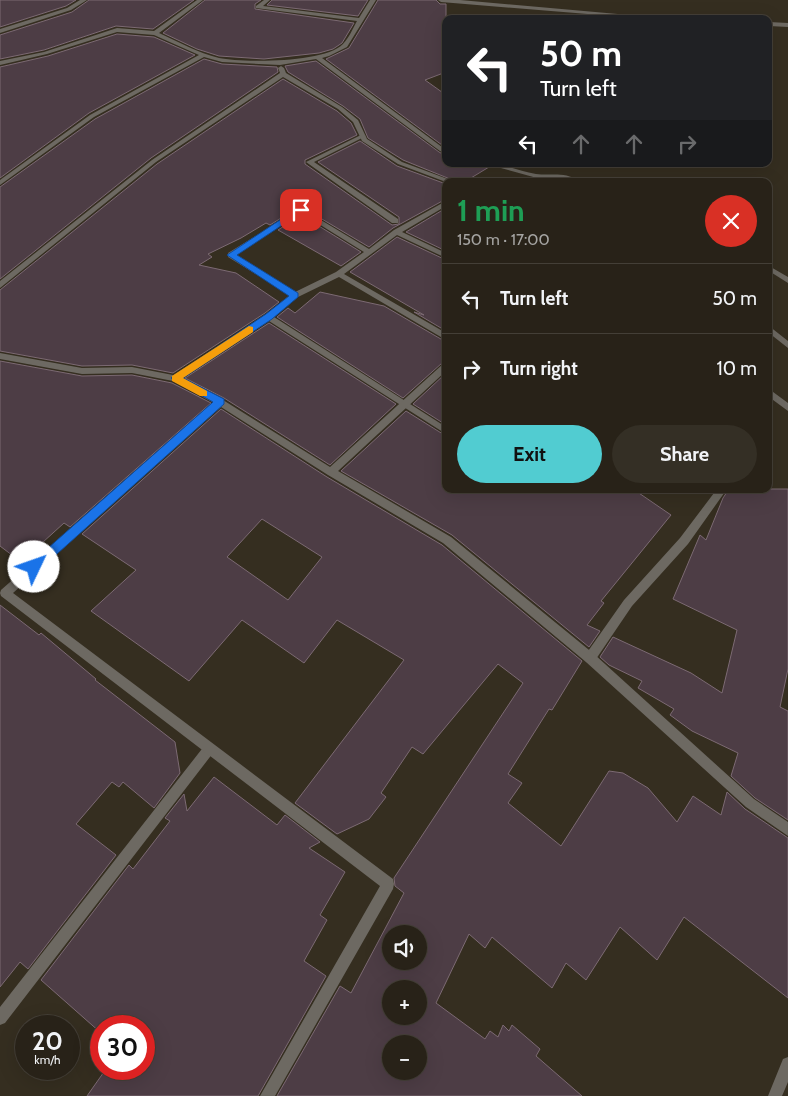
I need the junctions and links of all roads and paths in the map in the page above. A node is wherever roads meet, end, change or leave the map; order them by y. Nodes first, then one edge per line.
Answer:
1 (84, 0) edge
2 (200, 0) edge
3 (267, 0) edge
4 (373, 0) edge
5 (441, 0) edge
6 (623, 15) edge
7 (361, 20) junction
8 (772, 24) edge
9 (788, 25) edge
10 (0, 31) edge
11 (155, 33) junction
12 (203, 55) junction
13 (317, 57) junction
14 (0, 63) edge
15 (280, 63) junction
16 (283, 74) junction
17 (362, 136) junction
18 (442, 150) edge
19 (503, 167) edge
20 (537, 176) junction
21 (442, 178) edge
22 (534, 178) edge
23 (567, 178) edge
24 (0, 183) edge
25 (442, 205) edge
26 (396, 221) dead end
27 (397, 232) junction
28 (367, 251) junction
29 (442, 254) edge
30 (772, 270) edge
31 (339, 274) junction
32 (788, 280) edge
33 (0, 285) edge
34 (295, 295) junction
35 (269, 317) junction
36 (772, 332) edge
37 (442, 335) edge
38 (788, 345) edge
39 (0, 356) edge
40 (442, 370) edge
41 (175, 378) junction
42 (772, 395) edge
43 (220, 402) junction
44 (405, 404) junction
45 (788, 408) edge
46 (442, 427) edge
47 (331, 472) junction
48 (719, 493) edge
49 (590, 658) junction
50 (209, 750) junction
51 (788, 830) edge
52 (0, 1018) edge
53 (788, 1064) edge
54 (267, 1096) edge
55 (775, 1096) edge

1 - 10 street
2 - 11 street
3 - 7 street
4 - 7 street
5 - 6 street
7 - 13 street
8 - 9 street
11 - 12 street
11 - 14 street
12 - 15 street
12 - 24 street
13 - 15 street
13 - 18 street
15 - 16 street
16 - 17 street
16 - 33 street
17 - 21 street
17 - 26 street
19 - 20 street
20 - 22 street
20 - 23 street
25 - 27 street
27 - 28 street
27 - 29 street
28 - 31 street
28 - 34 street
30 - 32 street
31 - 34 street
31 - 37 street
34 - 35 street
35 - 41 street
35 - 44 street
36 - 38 street
39 - 41 street
40 - 44 street
41 - 43 street
42 - 45 street
43 - 47 street
43 - 50 street
44 - 46 street
44 - 47 street
47 - 49 street
48 - 49 street
49 - 51 street
50 - 52 street
50 - 54 street
53 - 55 street

